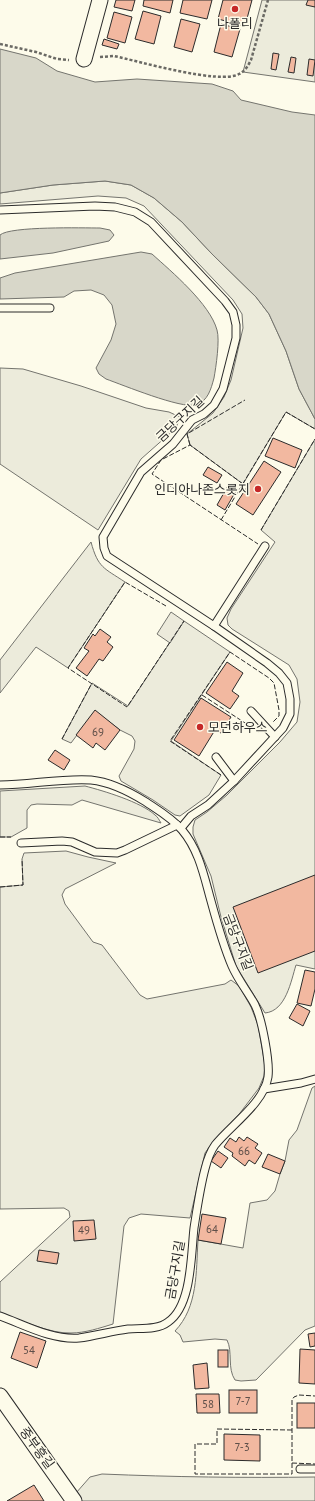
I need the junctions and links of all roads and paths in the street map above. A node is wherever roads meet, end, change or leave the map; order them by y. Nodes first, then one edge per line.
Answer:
1 (100, 0) edge
2 (268, 0) edge
3 (0, 44) edge
4 (84, 60) junction
5 (0, 210) edge
6 (0, 308) edge
7 (50, 308) dead end
8 (265, 546) dead end
9 (214, 626) junction
10 (251, 711) dead end
11 (275, 737) junction
12 (216, 757) dead end
13 (234, 782) junction
14 (0, 785) edge
15 (179, 826) junction
16 (21, 843) dead end
17 (315, 1079) edge
18 (264, 1089) junction
19 (0, 1316) edge
20 (0, 1396) edge
21 (300, 1469) dead end
22 (315, 1469) edge
23 (74, 1501) edge

1 - 4 street
2 - 4 path
3 - 4 path
5 - 9 lane, 금당구지길
6 - 7 lane
8 - 9 lane
9 - 11 lane, 금당구지길
10 - 11 lane
11 - 13 lane, 금당구지길
12 - 13 lane
13 - 15 lane, 금당구지길
14 - 15 lane, 금당구지길
15 - 16 lane, 금당구지길
15 - 18 lane, 금당구지길
17 - 18 lane
18 - 19 lane, 금당구지길
20 - 23 street, 중부흥길
21 - 22 lane

